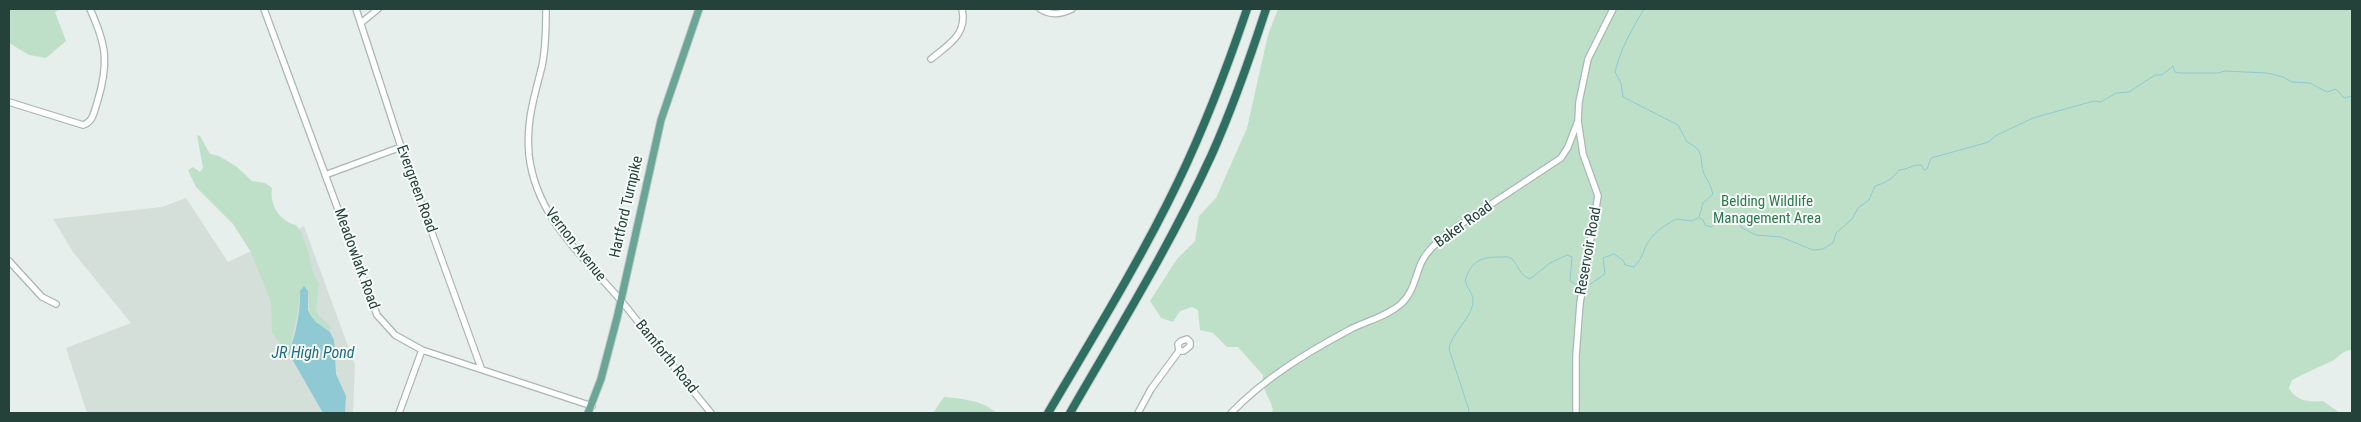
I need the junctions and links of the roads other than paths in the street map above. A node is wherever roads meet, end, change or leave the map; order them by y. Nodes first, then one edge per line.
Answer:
1 (90, 9) edge
2 (264, 9) edge
3 (356, 9) edge
4 (378, 9) edge
5 (546, 9) edge
6 (699, 9) edge
7 (962, 9) edge
8 (1040, 9) edge
9 (1072, 9) edge
10 (1247, 9) edge
11 (1266, 9) edge
12 (1613, 9) edge
13 (361, 23) junction
14 (931, 59) dead end
15 (9, 102) edge
16 (1578, 121) junction
17 (401, 147) junction
18 (325, 175) junction
19 (9, 261) edge
20 (621, 301) junction
21 (56, 304) dead end
22 (422, 350) junction
23 (1179, 351) dead end
24 (481, 368) junction
25 (592, 406) junction
26 (399, 413) edge
27 (588, 413) edge
28 (711, 413) edge
29 (1048, 413) edge
30 (1070, 413) edge
31 (1139, 413) edge
32 (1231, 413) edge
33 (1576, 413) edge

1 - 15 street
2 - 18 street, Meadowlark Road
3 - 13 street, Evergreen Road
4 - 13 street
5 - 20 street, Vernon Avenue
6 - 20 main road, Hartford Turnpike
7 - 14 street
8 - 9 street
10 - 29 highway
11 - 30 highway
12 - 16 street, Reservoir Road
13 - 17 street, Evergreen Road
16 - 32 street, Baker Road
16 - 33 street, Reservoir Road
17 - 18 street
17 - 24 street, Evergreen Road
18 - 22 street, Meadowlark Road
19 - 21 street
20 - 25 main road, Hartford Turnpike
20 - 28 street, Bamforth Road
22 - 24 street, Meadowlark Road
22 - 26 street
23 - 31 street
24 - 25 street, Meadowlark Road
25 - 27 main road, Hartford Turnpike

